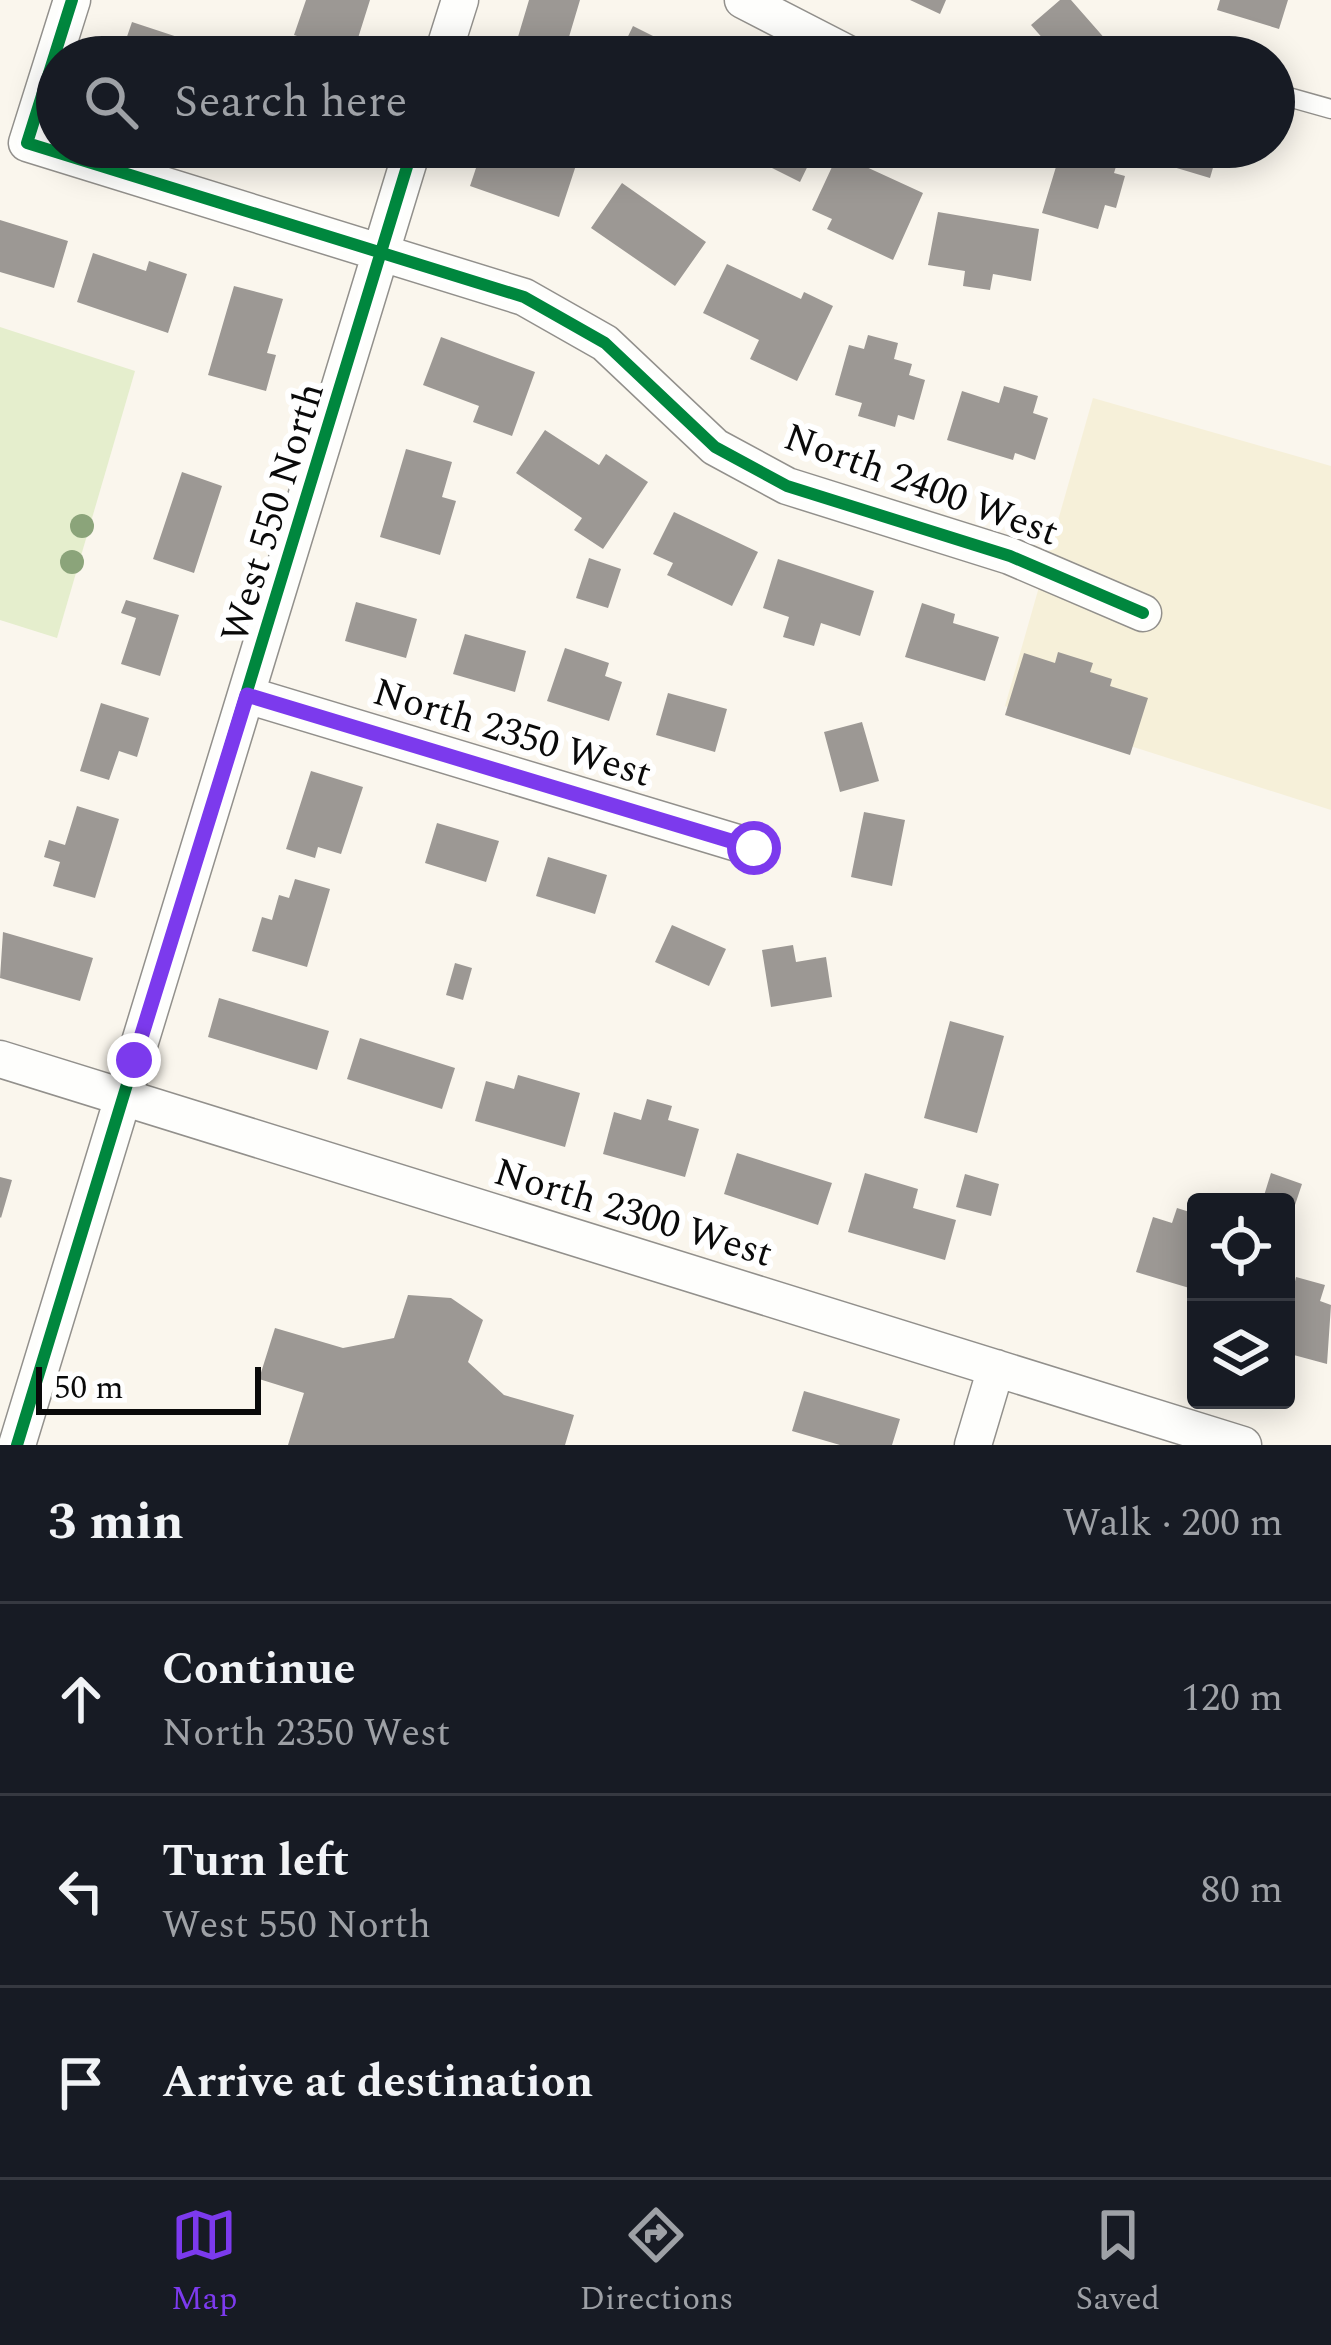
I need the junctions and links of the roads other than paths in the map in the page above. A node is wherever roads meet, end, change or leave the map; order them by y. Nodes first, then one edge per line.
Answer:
1 (72, 0) edge
2 (460, 0) edge
3 (742, 0) edge
4 (808, 14) edge
5 (61, 36) edge
6 (449, 36) edge
7 (832, 36) edge
8 (1295, 99) edge
9 (1331, 109) edge
10 (36, 114) edge
11 (36, 146) edge
12 (107, 168) edge
13 (406, 168) edge
14 (380, 253) junction
15 (1142, 613) dead end
16 (247, 695) junction
17 (754, 848) dead end
18 (0, 1059) edge
19 (122, 1099) junction
20 (996, 1368) junction
21 (17, 1445) edge
22 (973, 1445) edge
23 (1243, 1445) edge

1 - 5 street, North 2400 West
2 - 6 street
3 - 4 street
4 - 7 street
8 - 9 lane
10 - 11 street, North 2400 West
12 - 14 street, North 2400 West
13 - 14 street, West 550 North
14 - 15 street, North 2400 West
14 - 16 street, West 550 North
16 - 17 street, North 2350 West
16 - 19 street, West 550 North
18 - 19 street, North 2300 West
19 - 20 street, North 2300 West
19 - 21 street, West 550 North
20 - 22 street
20 - 23 street, North 2300 West

